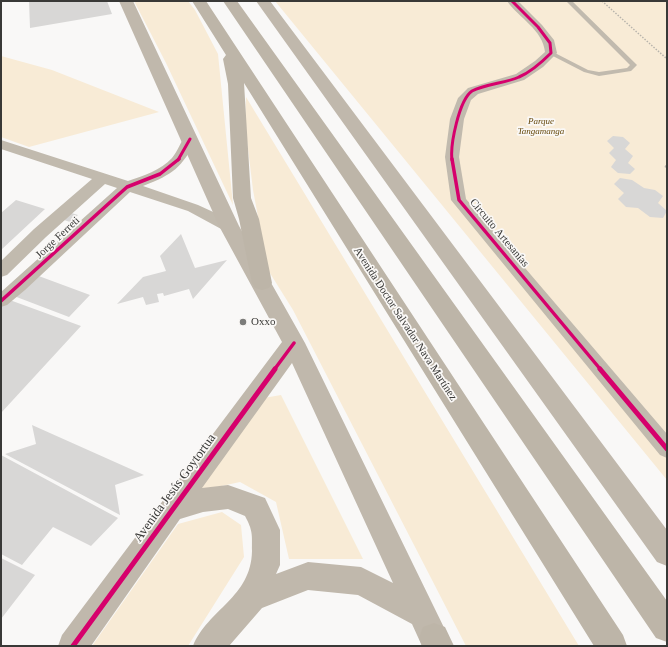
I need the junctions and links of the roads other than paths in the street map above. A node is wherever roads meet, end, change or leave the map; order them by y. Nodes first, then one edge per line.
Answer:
1 (126, 1) edge
2 (199, 1) edge
3 (230, 1) edge
4 (263, 1) edge
5 (512, 1) edge
6 (569, 1) edge
7 (227, 44) junction
8 (551, 53) junction
9 (190, 139) junction
10 (1, 144) edge
11 (102, 178) junction
12 (127, 187) junction
13 (229, 226) junction
14 (1, 271) edge
15 (262, 283) junction
16 (1, 301) edge
17 (294, 343) junction
18 (667, 449) edge
19 (171, 510) junction
20 (667, 553) edge
21 (252, 598) junction
22 (667, 627) edge
23 (433, 636) edge
24 (73, 646) edge
25 (208, 646) edge
26 (612, 646) edge

1 - 9 main road
2 - 7 highway, Avenida Doctor Salvador Nava Martínez
3 - 22 highway
4 - 20 main road
5 - 8 street
6 - 8 lane
7 - 15 highway
7 - 26 highway, Avenida Doctor Salvador Nava Martínez
8 - 18 street, Circuito Artesanías
9 - 12 street
9 - 13 main road
10 - 11 street
11 - 12 street
11 - 14 street, Jorge Ferreti
12 - 13 street
12 - 16 street, Jorge Ferreti
13 - 15 main road
15 - 17 main road
17 - 19 main road, Avenida Jesús Goytortua
17 - 23 main road
19 - 21 main road
19 - 24 main road, Avenida Jesús Goytortua
21 - 23 main road
21 - 25 main road

